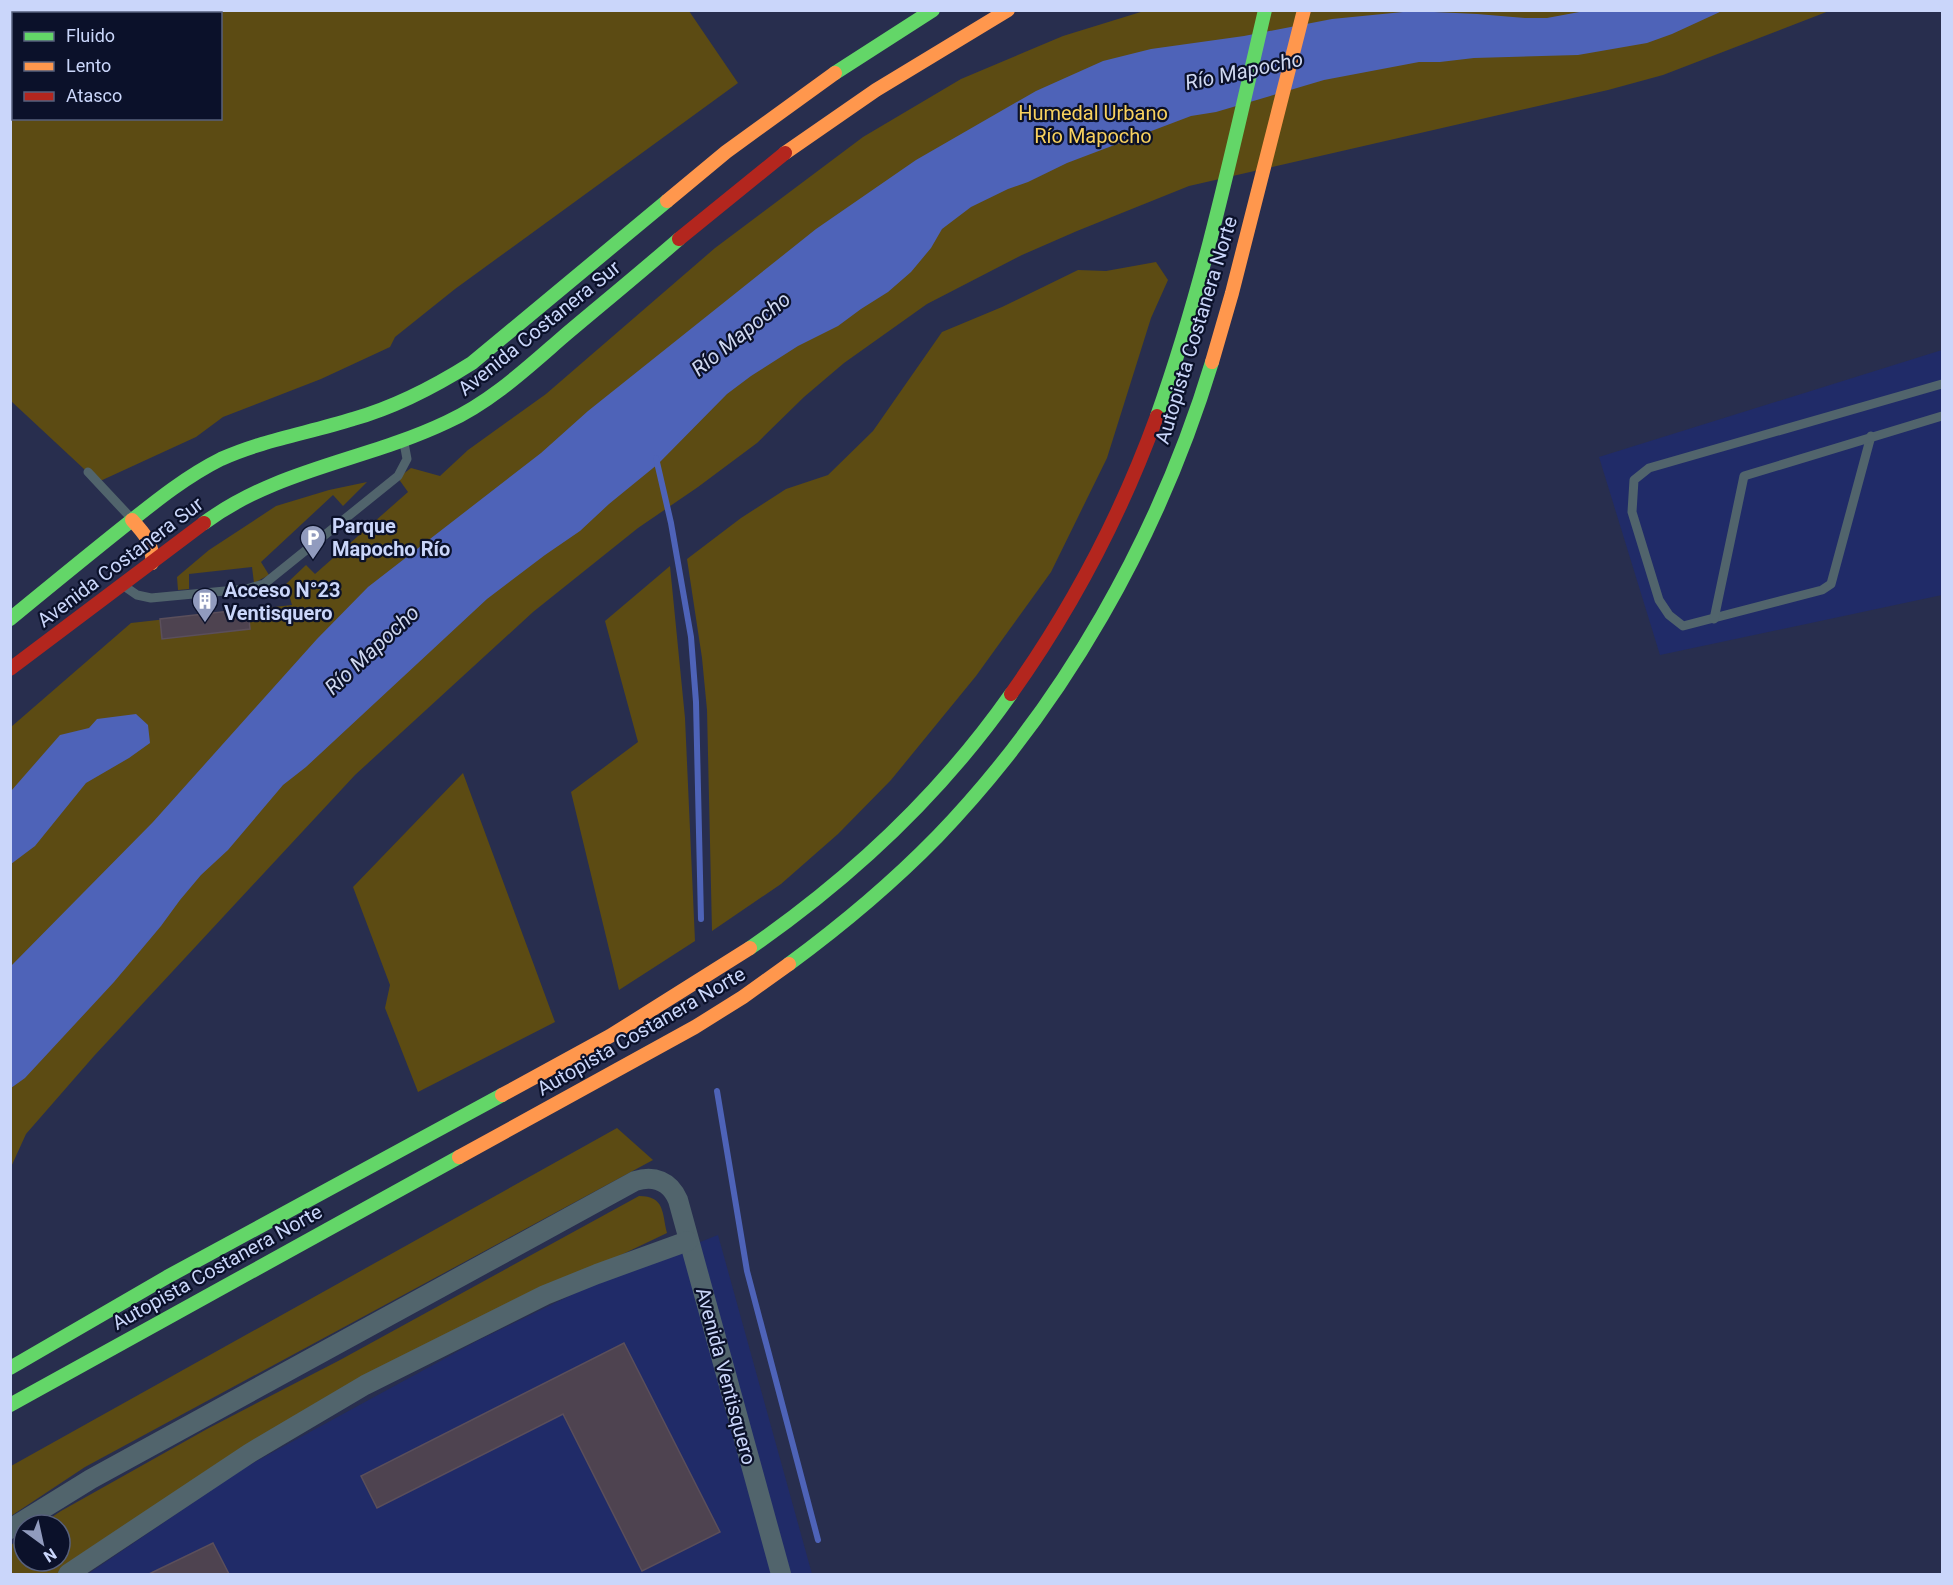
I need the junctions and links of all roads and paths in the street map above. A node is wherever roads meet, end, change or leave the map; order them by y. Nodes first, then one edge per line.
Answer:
1 (933, 10) edge
2 (1008, 10) edge
3 (1265, 10) edge
4 (1304, 10) edge
5 (1942, 384) edge
6 (1942, 416) edge
7 (1871, 436) junction
8 (403, 441) junction
9 (88, 472) dead end
10 (132, 520) junction
11 (153, 563) junction
12 (122, 585) junction
13 (10, 619) edge
14 (1713, 619) junction
15 (10, 669) edge
16 (688, 1241) junction
17 (10, 1368) edge
18 (10, 1405) edge
19 (10, 1529) edge
20 (68, 1575) edge
21 (781, 1575) edge

1 - 10 main road, Avenida Costanera Sur
2 - 8 main road, Avenida Costanera Sur
3 - 17 main road, Autopista Costanera Norte
4 - 18 main road, Autopista Costanera Norte
5 - 14 lane
6 - 7 lane
7 - 14 lane
7 - 14 lane
8 - 11 main road, Avenida Costanera Sur
8 - 12 lane
9 - 10 lane
10 - 11 main road
10 - 13 main road, Avenida Costanera Sur
11 - 12 main road, Avenida Costanera Sur
12 - 15 main road, Avenida Costanera Sur
16 - 19 street, Avenida Ventisquero
16 - 20 street
16 - 21 street, Avenida Ventisquero

